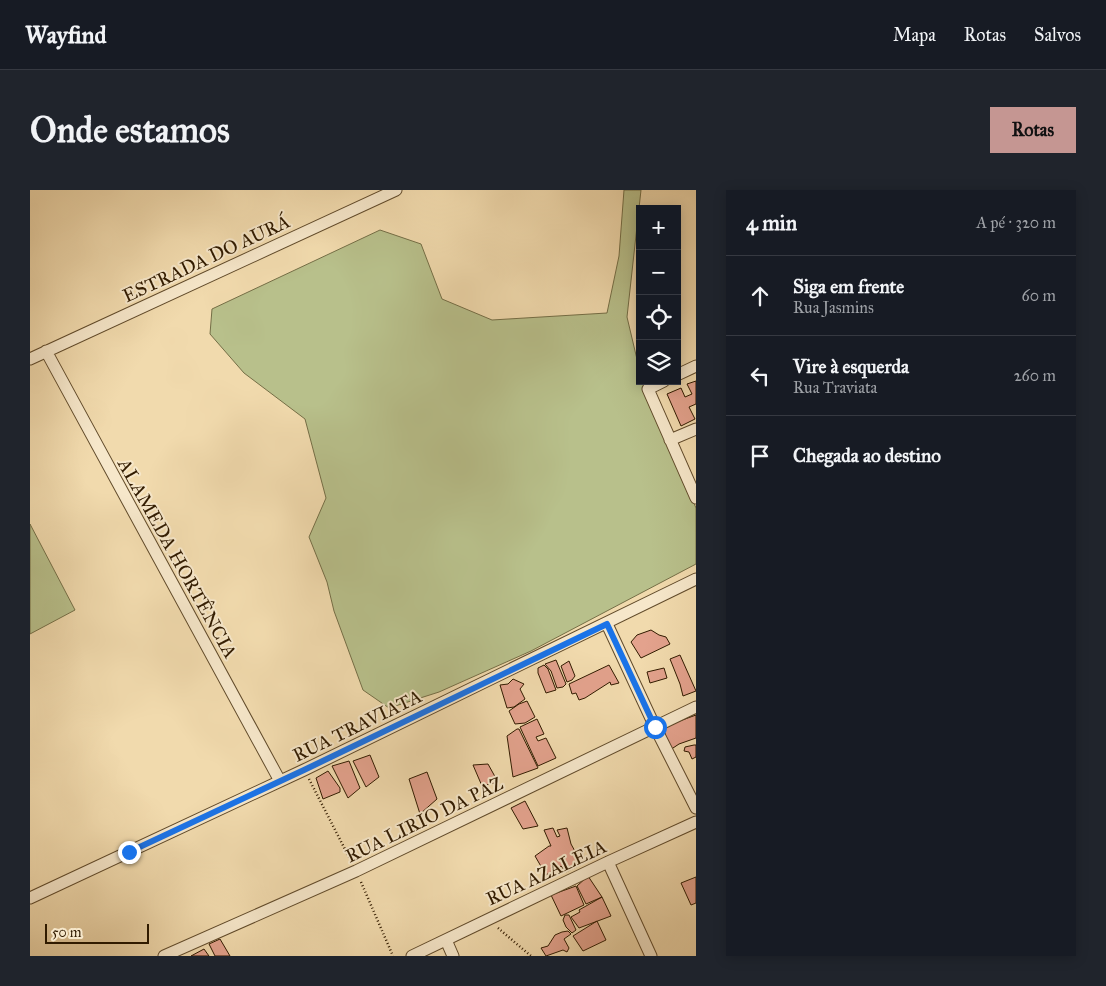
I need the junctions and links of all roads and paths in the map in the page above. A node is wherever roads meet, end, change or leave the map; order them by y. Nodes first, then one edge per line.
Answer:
1 (396, 190) edge
2 (46, 351) junction
3 (30, 359) edge
4 (696, 366) edge
5 (681, 373) edge
6 (656, 385) edge
7 (696, 429) edge
8 (670, 440) junction
9 (696, 498) edge
10 (696, 579) edge
11 (607, 624) junction
12 (696, 707) edge
13 (655, 727) junction
14 (280, 781) junction
15 (696, 808) edge
16 (696, 822) edge
17 (608, 862) junction
18 (30, 898) edge
19 (488, 919) junction
20 (446, 940) junction
21 (164, 956) edge
22 (412, 956) edge
23 (453, 956) edge
24 (531, 956) edge
25 (651, 956) edge

1 - 2 street, ESTRADA DO AURÁ
2 - 3 street, ESTRADA DO AURÁ
2 - 14 street, ALAMEDA HORTÊNCIA
4 - 5 street
6 - 8 street
7 - 8 street
8 - 9 street
10 - 11 street, RUA TRAVIATA
11 - 13 street
11 - 14 street, RUA TRAVIATA
12 - 13 street, RUA LIRIO DA PAZ
13 - 15 street
13 - 21 street, RUA LIRIO DA PAZ
14 - 18 street, RUA TRAVIATA
16 - 17 street, RUA AZALEIA
17 - 19 street, RUA AZALEIA
17 - 25 street
19 - 20 street, RUA AZALEIA
19 - 24 path
20 - 22 street, RUA AZALEIA
20 - 23 street

